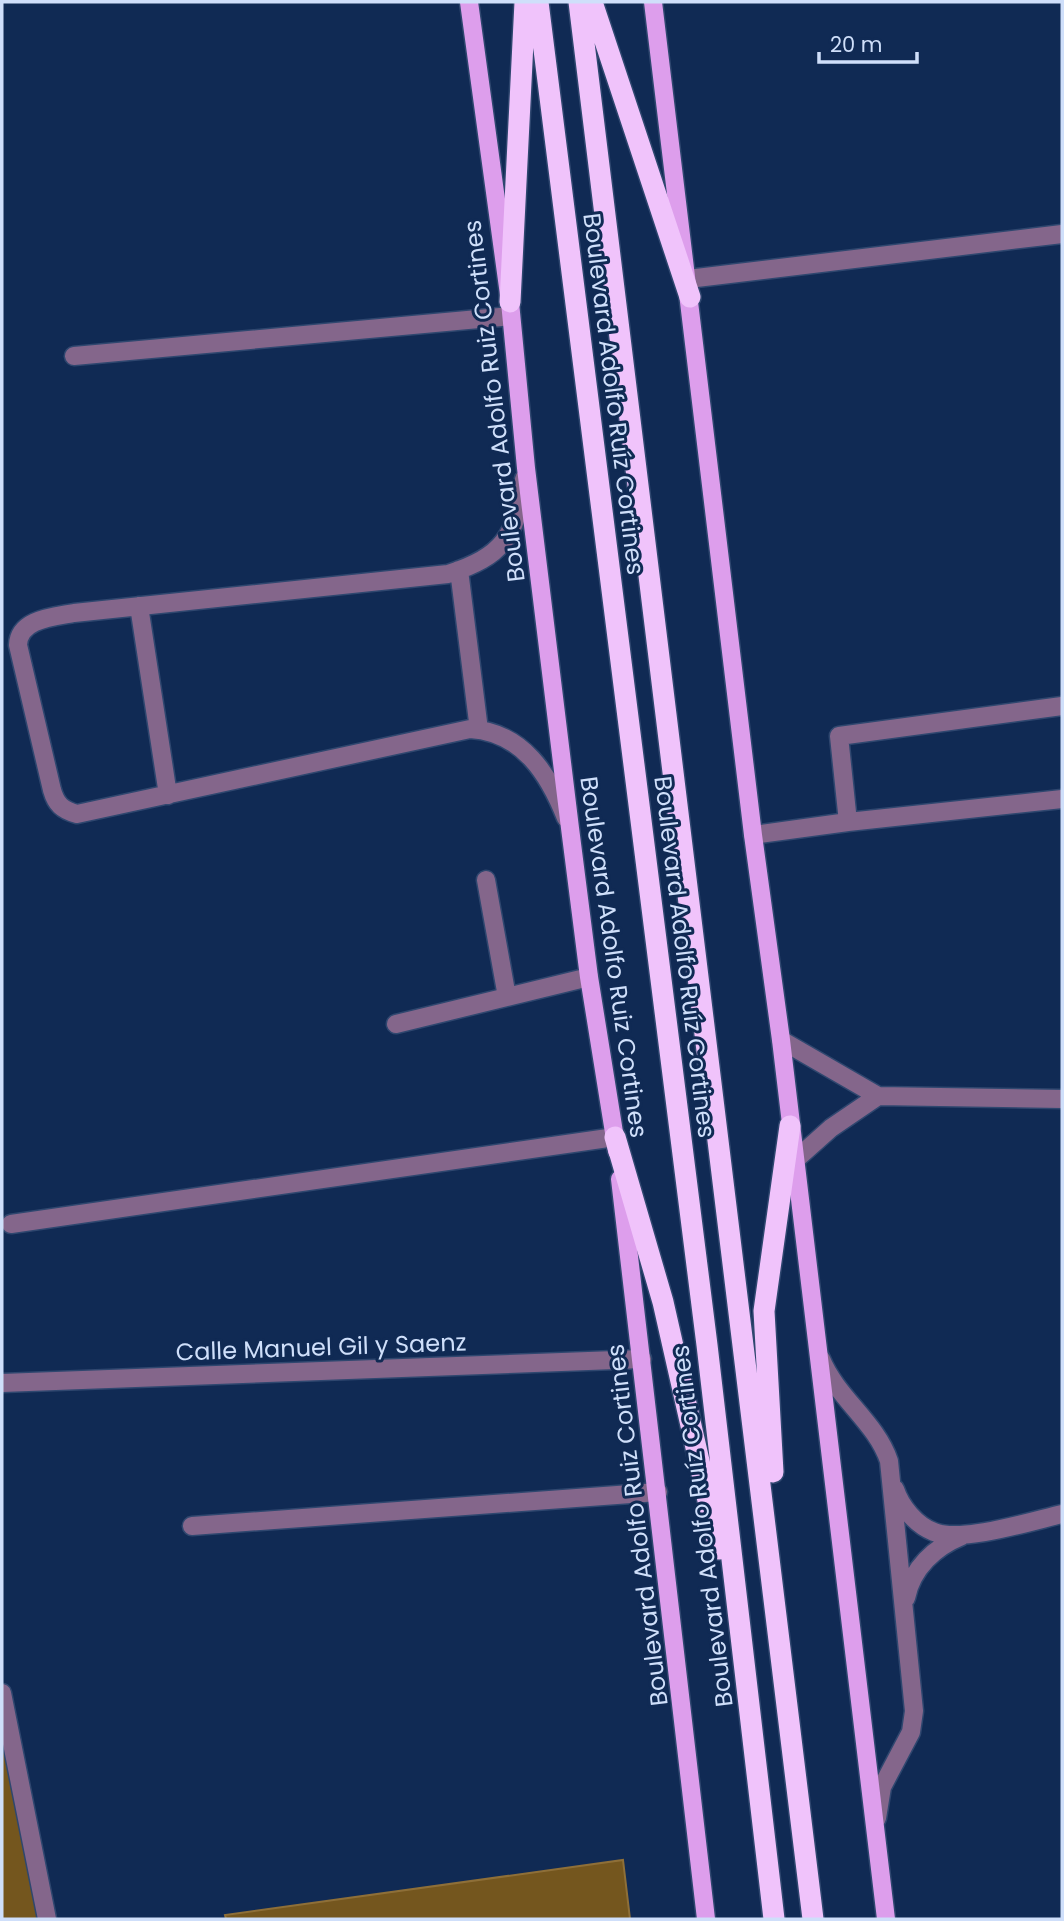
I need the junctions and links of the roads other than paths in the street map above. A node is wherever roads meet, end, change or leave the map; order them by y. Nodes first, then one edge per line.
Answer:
1 (469, 2) edge
2 (525, 2) edge
3 (538, 2) edge
4 (579, 2) edge
5 (592, 2) edge
6 (653, 2) edge
7 (1062, 233) edge
8 (689, 288) junction
9 (510, 309) junction
10 (74, 356) dead end
11 (526, 468) junction
12 (460, 570) junction
13 (139, 606) junction
14 (1062, 706) edge
15 (479, 730) junction
16 (168, 795) junction
17 (1062, 799) edge
18 (848, 822) junction
19 (570, 828) junction
20 (753, 835) junction
21 (486, 880) dead end
22 (589, 977) junction
23 (507, 997) junction
24 (396, 1024) dead end
25 (781, 1040) junction
26 (878, 1096) junction
27 (1062, 1099) edge
28 (790, 1126) junction
29 (615, 1137) junction
30 (794, 1161) junction
31 (11, 1224) dead end
32 (818, 1351) junction
33 (642, 1359) junction
34 (2, 1383) edge
35 (890, 1476) junction
36 (658, 1492) junction
37 (1062, 1514) edge
38 (192, 1526) dead end
39 (966, 1534) junction
40 (904, 1612) junction
41 (743, 1656) junction
42 (782, 1656) junction
43 (2, 1693) edge
44 (876, 1832) junction
45 (47, 1919) edge
46 (706, 1919) edge
47 (774, 1919) edge
48 (813, 1919) edge
49 (886, 1919) edge

1 - 9 main road, Boulevard Adolfo Ruiz Cortines
2 - 9 highway
3 - 41 highway, Boulevard Adolfo Ruíz Cortines
4 - 42 highway, Boulevard Adolfo Ruíz Cortines
5 - 8 highway
6 - 8 main road
7 - 8 street
8 - 20 main road
9 - 10 street
9 - 11 main road, Boulevard Adolfo Ruiz Cortines
11 - 12 street
11 - 19 main road, Boulevard Adolfo Ruiz Cortines
12 - 13 street
12 - 15 street
13 - 16 street
13 - 16 street
14 - 18 street
15 - 16 street
15 - 19 street
17 - 18 street
18 - 20 street
19 - 22 main road, Boulevard Adolfo Ruiz Cortines
20 - 25 main road
21 - 23 street
22 - 23 street
22 - 29 main road, Boulevard Adolfo Ruiz Cortines
23 - 24 street
25 - 26 street
25 - 28 main road
26 - 27 street
26 - 30 street
28 - 30 main road
28 - 42 highway
29 - 31 street
29 - 33 main road, Boulevard Adolfo Ruiz Cortines
29 - 41 highway
30 - 32 main road
32 - 35 street
32 - 44 main road
33 - 34 street, Calle Manuel Gil y Saenz
33 - 36 main road, Boulevard Adolfo Ruiz Cortines
35 - 39 street
35 - 40 street
36 - 38 street
36 - 46 main road, Boulevard Adolfo Ruiz Cortines
37 - 39 street
39 - 40 street
40 - 44 street
41 - 47 highway, Boulevard Adolfo Ruíz Cortines
42 - 48 highway, Boulevard Adolfo Ruíz Cortines
43 - 45 street
44 - 49 main road

